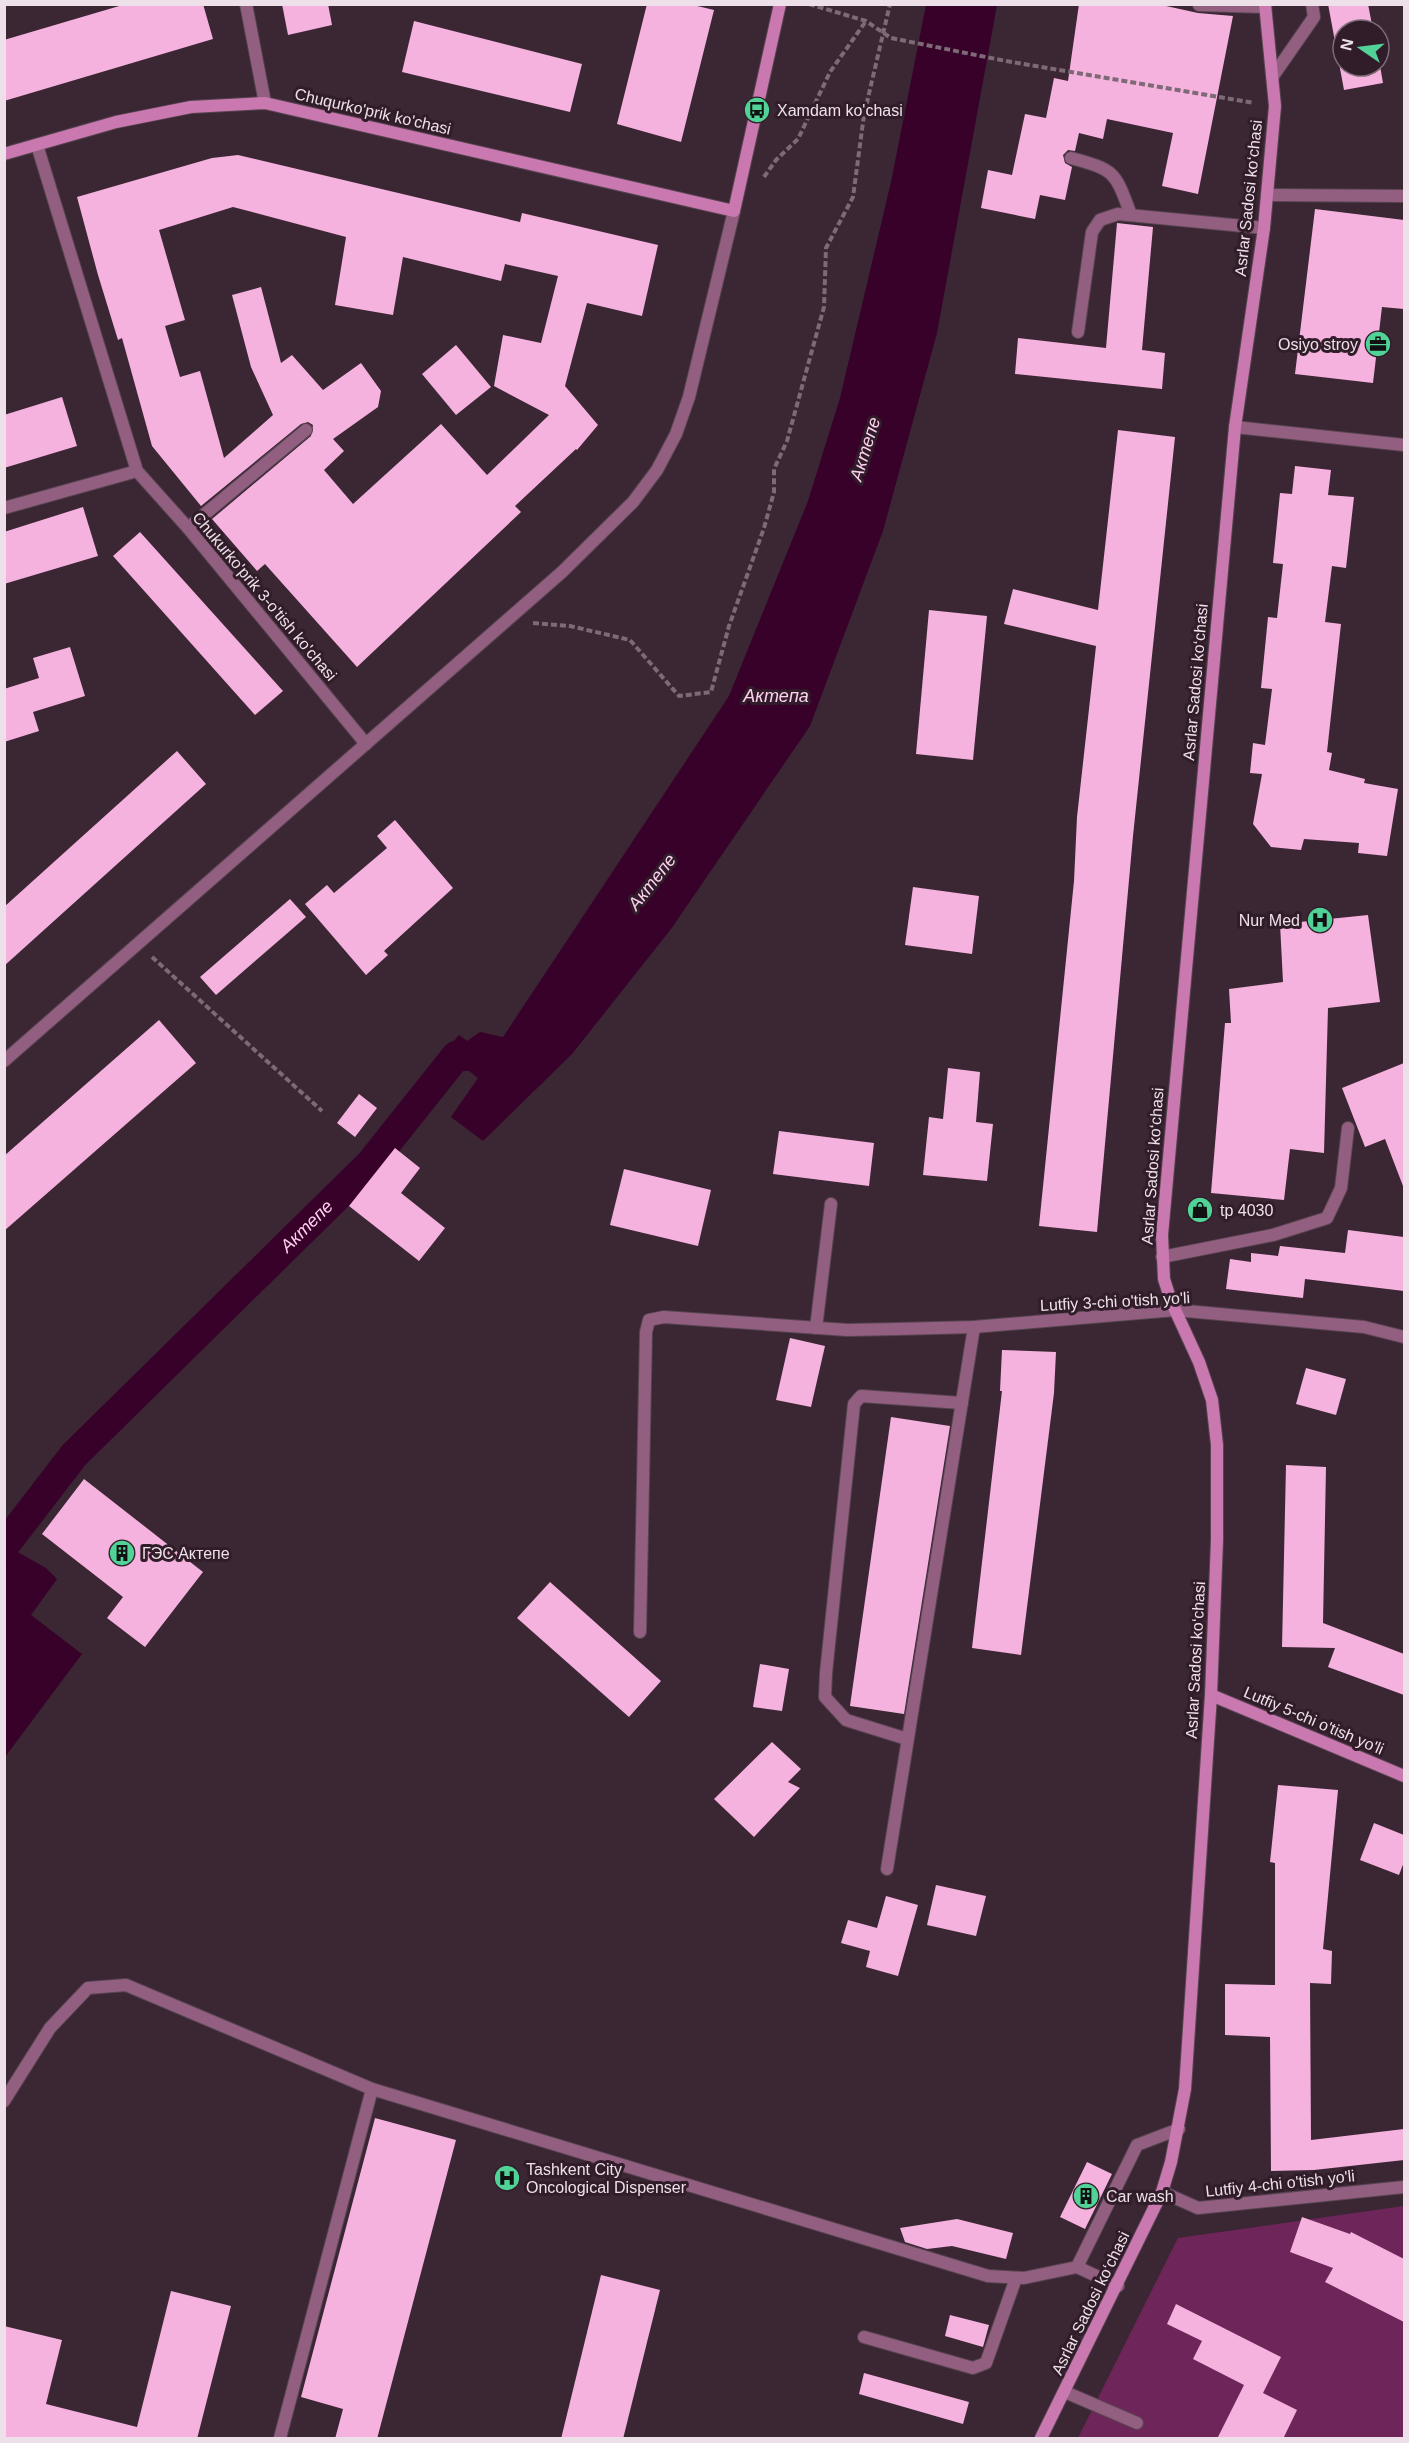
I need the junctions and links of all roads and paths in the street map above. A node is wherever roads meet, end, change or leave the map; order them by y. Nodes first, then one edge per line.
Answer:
1 (246, 4) edge
2 (780, 4) edge
3 (809, 4) edge
4 (890, 4) edge
5 (1312, 4) edge
6 (1199, 5) edge
7 (1265, 6) edge
8 (866, 21) junction
9 (882, 30) junction
10 (1273, 76) junction
11 (265, 103) junction
12 (1275, 106) junction
13 (36, 145) junction
14 (4, 154) edge
15 (1071, 158) dead end
16 (741, 180) junction
17 (1267, 195) junction
18 (1404, 196) edge
19 (734, 211) junction
20 (1131, 215) junction
21 (1264, 228) junction
22 (1078, 332) dead end
23 (1235, 427) junction
24 (306, 430) dead end
25 (1404, 445) edge
26 (137, 471) junction
27 (4, 508) edge
28 (188, 528) junction
29 (519, 609) junction
30 (366, 744) junction
31 (137, 943) junction
32 (4, 1061) edge
33 (322, 1111) dead end
34 (1348, 1128) dead end
35 (831, 1204) dead end
36 (1162, 1257) junction
37 (1175, 1310) junction
38 (816, 1328) junction
39 (974, 1328) junction
40 (1404, 1337) edge
41 (962, 1403) junction
42 (640, 1632) dead end
43 (1211, 1695) junction
44 (908, 1740) junction
45 (1404, 1776) edge
46 (887, 1869) dead end
47 (372, 2089) junction
48 (4, 2101) edge
49 (1179, 2129) junction
50 (1404, 2187) edge
51 (1162, 2192) junction
52 (1077, 2267) junction
53 (1016, 2278) junction
54 (1118, 2286) junction
55 (864, 2337) dead end
56 (1065, 2392) junction
57 (1137, 2423) dead end
58 (280, 2439) edge
59 (1041, 2439) edge

1 - 11 street
2 - 16 street
3 - 8 path
4 - 9 path
5 - 10 street
6 - 7 street
7 - 10 street, Asrlar Sadosi ko‘chasi
8 - 9 path
8 - 16 path
9 - 12 path
9 - 29 path
10 - 12 street, Asrlar Sadosi ko‘chasi
11 - 13 street, Chuqurko'prik ko'chasi
11 - 19 street, Chuqurko'prik ko'chasi
12 - 17 street, Asrlar Sadosi ko‘chasi
13 - 14 street, Chuqurko'prik ko'chasi
13 - 26 street, Chukurko'prik 3-o'tish ko'chasi
15 - 20 street
16 - 19 street
17 - 18 street
17 - 21 street, Asrlar Sadosi ko‘chasi
19 - 29 street
20 - 21 street
20 - 22 street
21 - 23 street, Asrlar Sadosi ko‘chasi
23 - 25 street
23 - 36 street, Asrlar Sadosi ko‘chasi
24 - 28 street
26 - 27 street
26 - 28 street, Chukurko'prik 3-o'tish ko'chasi
28 - 30 street, Chukurko'prik 3-o'tish ko'chasi
29 - 30 street
30 - 31 street
31 - 32 street
31 - 33 path
34 - 36 street
35 - 38 street
36 - 37 street, Asrlar Sadosi ko‘chasi
37 - 39 street, Lutfiy 3-chi o'tish yo'li
37 - 40 street, Lutfiy 3-chi o'tish yo'li
37 - 43 street, Asrlar Sadosi ko‘chasi
38 - 39 street, Lutfiy 3-chi o'tish yo'li
38 - 42 street, Lutfiy 3-chi o'tish yo'li
39 - 41 street
41 - 44 street
41 - 44 street
43 - 45 street, Lutfiy 5-chi o'tish yo'li
43 - 49 street, Asrlar Sadosi ko‘chasi
44 - 46 street
47 - 48 street
47 - 53 street
47 - 58 street
49 - 51 street, Asrlar Sadosi ko‘chasi
49 - 52 street
50 - 51 street, Lutfiy 4-chi o'tish yo'li
51 - 54 street, Asrlar Sadosi ko‘chasi
52 - 53 street
52 - 54 street
53 - 55 street
54 - 56 street, Asrlar Sadosi ko‘chasi
56 - 57 street
56 - 59 street, Asrlar Sadosi ko‘chasi

